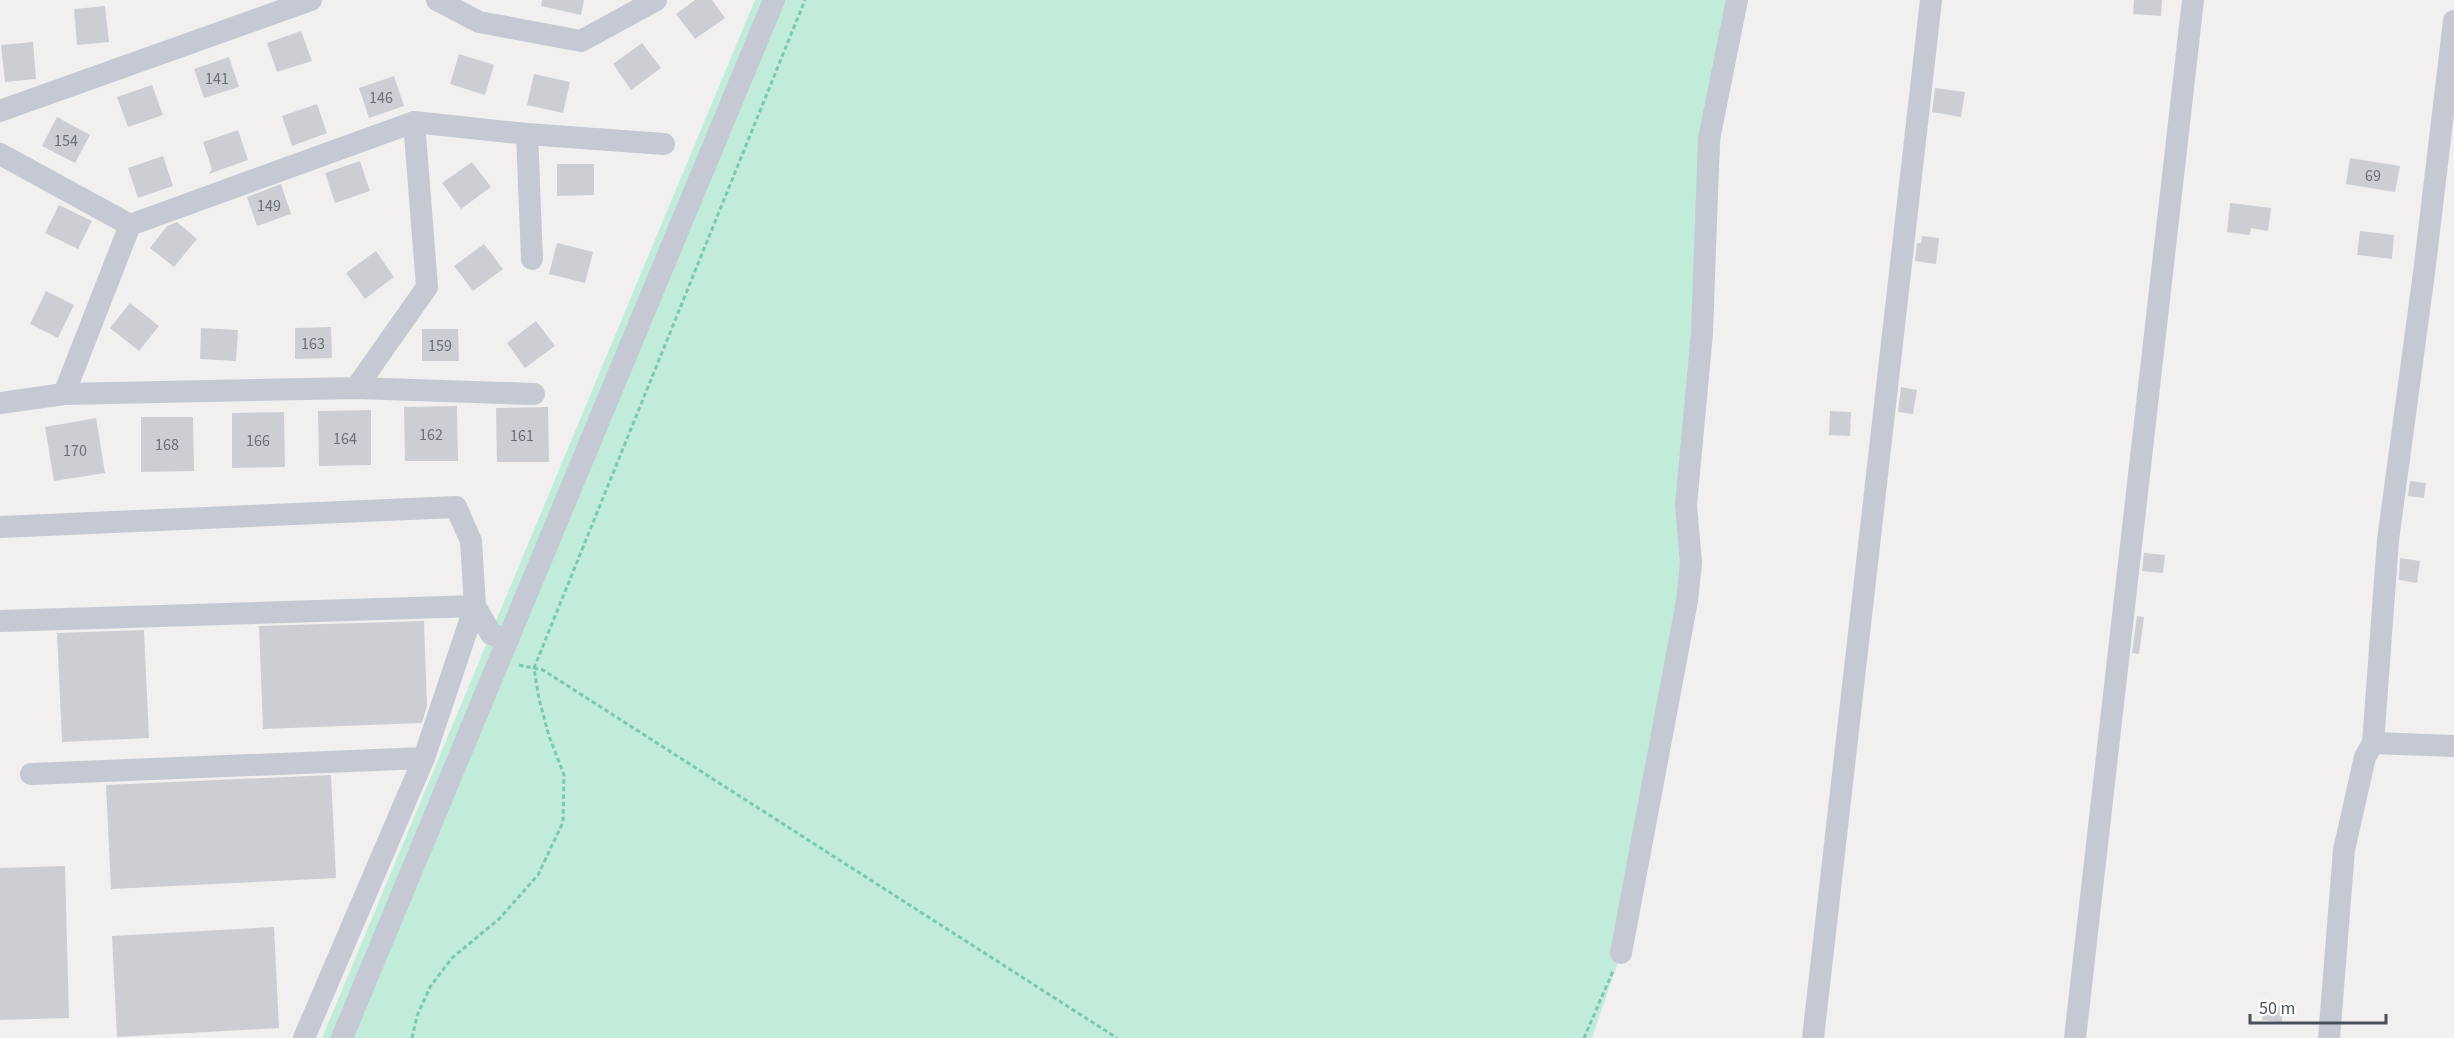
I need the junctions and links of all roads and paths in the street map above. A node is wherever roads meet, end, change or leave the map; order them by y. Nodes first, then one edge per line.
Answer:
1 (311, 0) edge
2 (436, 0) edge
3 (656, 0) edge
4 (774, 0) edge
5 (805, 0) edge
6 (1737, 0) edge
7 (1930, 0) edge
8 (2193, 0) edge
9 (2454, 21) edge
10 (0, 111) edge
11 (414, 122) junction
12 (526, 134) junction
13 (664, 144) dead end
14 (0, 154) edge
15 (130, 225) junction
16 (532, 260) dead end
17 (356, 388) junction
18 (64, 394) junction
19 (534, 394) dead end
20 (0, 403) edge
21 (0, 528) edge
22 (475, 606) junction
23 (0, 621) edge
24 (508, 640) junction
25 (534, 668) junction
26 (2373, 743) junction
27 (2454, 747) edge
28 (424, 758) junction
29 (31, 774) dead end
30 (1621, 953) joint
31 (304, 1038) edge
32 (342, 1038) edge
33 (412, 1038) edge
34 (1117, 1038) edge
35 (1584, 1038) edge
36 (1813, 1038) edge
37 (2075, 1038) edge
38 (2329, 1038) edge

1 - 10 lane
2 - 3 lane
4 - 24 lane
5 - 25 path
6 - 30 lane
7 - 36 lane
8 - 37 lane
9 - 26 lane
11 - 12 lane
11 - 15 lane
11 - 17 lane
12 - 13 lane
12 - 16 lane
14 - 15 lane
15 - 18 lane
17 - 18 lane
17 - 19 lane
18 - 20 lane
21 - 22 lane
22 - 23 lane
22 - 24 lane
22 - 28 lane
24 - 25 path
24 - 32 lane
25 - 33 path
25 - 34 path
26 - 27 lane
26 - 38 lane
28 - 29 lane
28 - 31 lane
30 - 35 path

